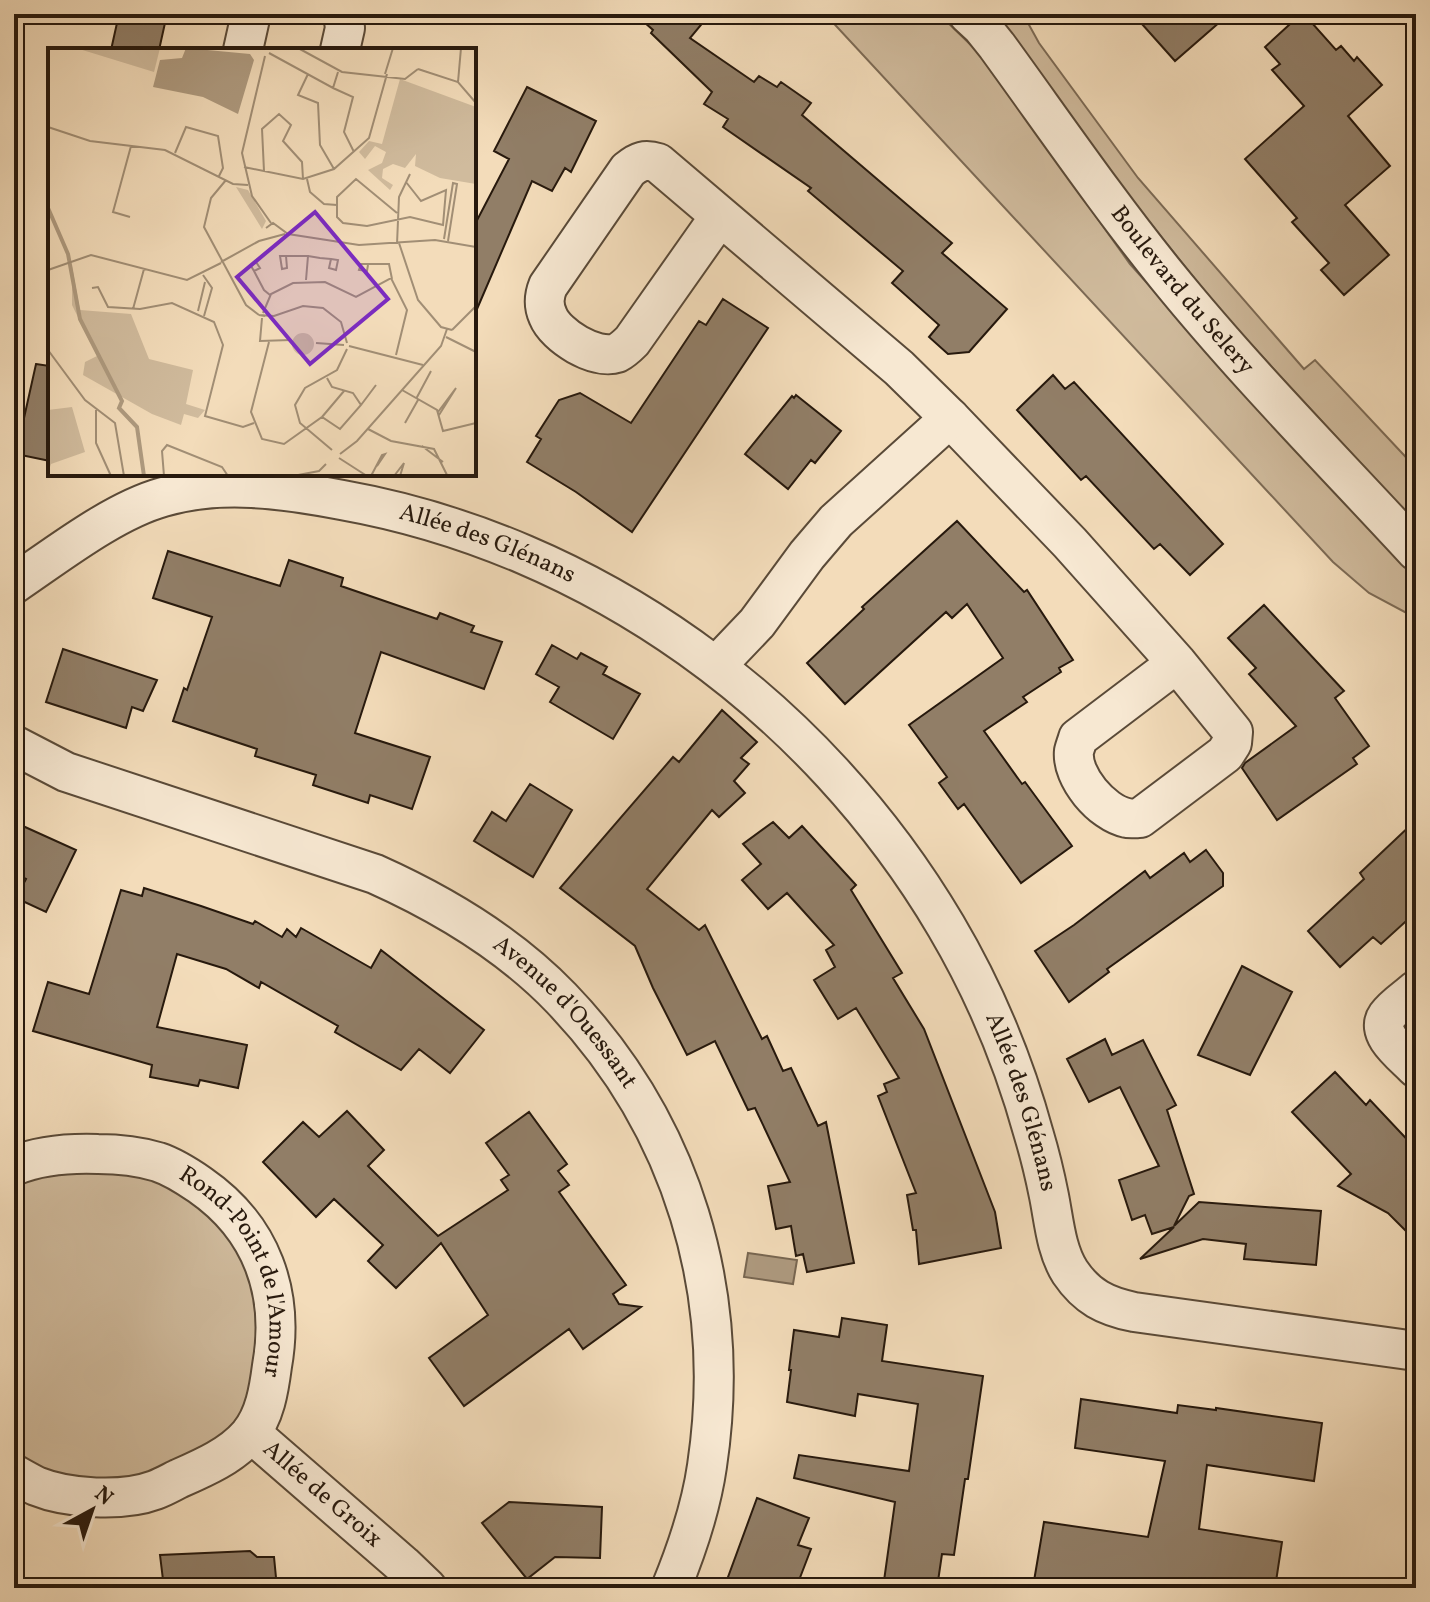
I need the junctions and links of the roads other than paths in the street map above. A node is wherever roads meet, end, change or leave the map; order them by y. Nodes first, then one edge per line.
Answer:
1 (251, 14) edge
2 (343, 14) edge
3 (968, 14) edge
4 (243, 48) edge
5 (340, 48) edge
6 (720, 216) junction
7 (950, 418) junction
8 (182, 483) edge
9 (1416, 551) edge
10 (14, 584) edge
11 (1177, 663) dead end
12 (716, 666) junction
13 (14, 745) edge
14 (1416, 990) edge
15 (1416, 1068) edge
16 (14, 1166) edge
17 (1416, 1351) edge
18 (251, 1433) junction
19 (14, 1474) edge
20 (427, 1588) edge
21 (671, 1588) edge

1 - 4 street
2 - 5 street
3 - 9 street, Boulevard du Selery
6 - 6 street
6 - 7 street
7 - 11 street
7 - 12 street
8 - 10 street, Allée des Glénans
8 - 12 street, Allée des Glénans
12 - 17 street, Allée des Glénans
13 - 21 street, Avenue d'Ouessant
14 - 15 street
16 - 18 street, Rond-Point de l'Amour
18 - 19 street, Rond-Point de l'Amour
18 - 20 street, Allée de Groix

